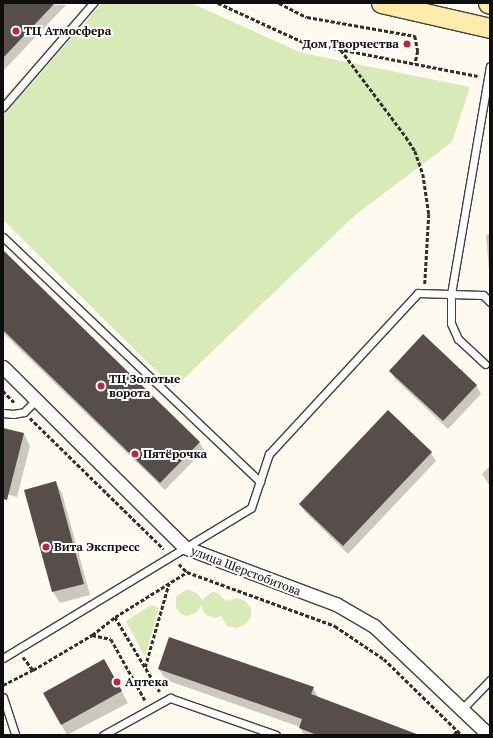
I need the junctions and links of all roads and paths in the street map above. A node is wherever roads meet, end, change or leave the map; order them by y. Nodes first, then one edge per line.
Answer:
1 (93, 3) edge
2 (218, 3) edge
3 (279, 3) edge
4 (381, 3) edge
5 (490, 28) edge
6 (340, 49) junction
7 (415, 64) junction
8 (490, 66) edge
9 (486, 78) junction
10 (3, 107) edge
11 (3, 237) edge
12 (424, 292) junction
13 (451, 294) junction
14 (490, 302) edge
15 (485, 364) dead end
16 (3, 367) edge
17 (36, 400) junction
18 (3, 413) edge
19 (260, 482) junction
20 (184, 547) junction
21 (187, 572) dead end
22 (170, 583) junction
23 (115, 617) junction
24 (92, 635) junction
25 (18, 649) junction
26 (3, 658) edge
27 (145, 667) junction
28 (33, 670) junction
29 (490, 680) edge
30 (3, 685) edge
31 (3, 697) edge
32 (165, 701) junction
33 (466, 705) dead end
34 (151, 709) junction
35 (457, 730) dead end
36 (15, 735) edge
37 (103, 735) edge
38 (276, 735) edge
39 (454, 735) edge
40 (489, 735) edge

1 - 10 lane
2 - 6 path
3 - 7 path
4 - 5 main road
6 - 7 path
6 - 12 path
7 - 9 path
8 - 9 lane
9 - 13 lane
11 - 19 lane
12 - 13 lane
12 - 19 lane
13 - 14 lane
13 - 15 lane
16 - 17 street, улица Шерстобитова
17 - 18 lane
17 - 20 street, улица Шерстобитова
19 - 20 lane
20 - 25 lane
20 - 40 street, улица Шерстобитова
21 - 22 path
22 - 23 path
22 - 27 path
23 - 24 path
23 - 27 path
24 - 28 path
24 - 34 path
25 - 26 lane
25 - 28 path
27 - 32 path
28 - 30 path
29 - 33 lane
31 - 36 lane
32 - 34 lane
32 - 38 lane
34 - 37 lane
35 - 39 path

